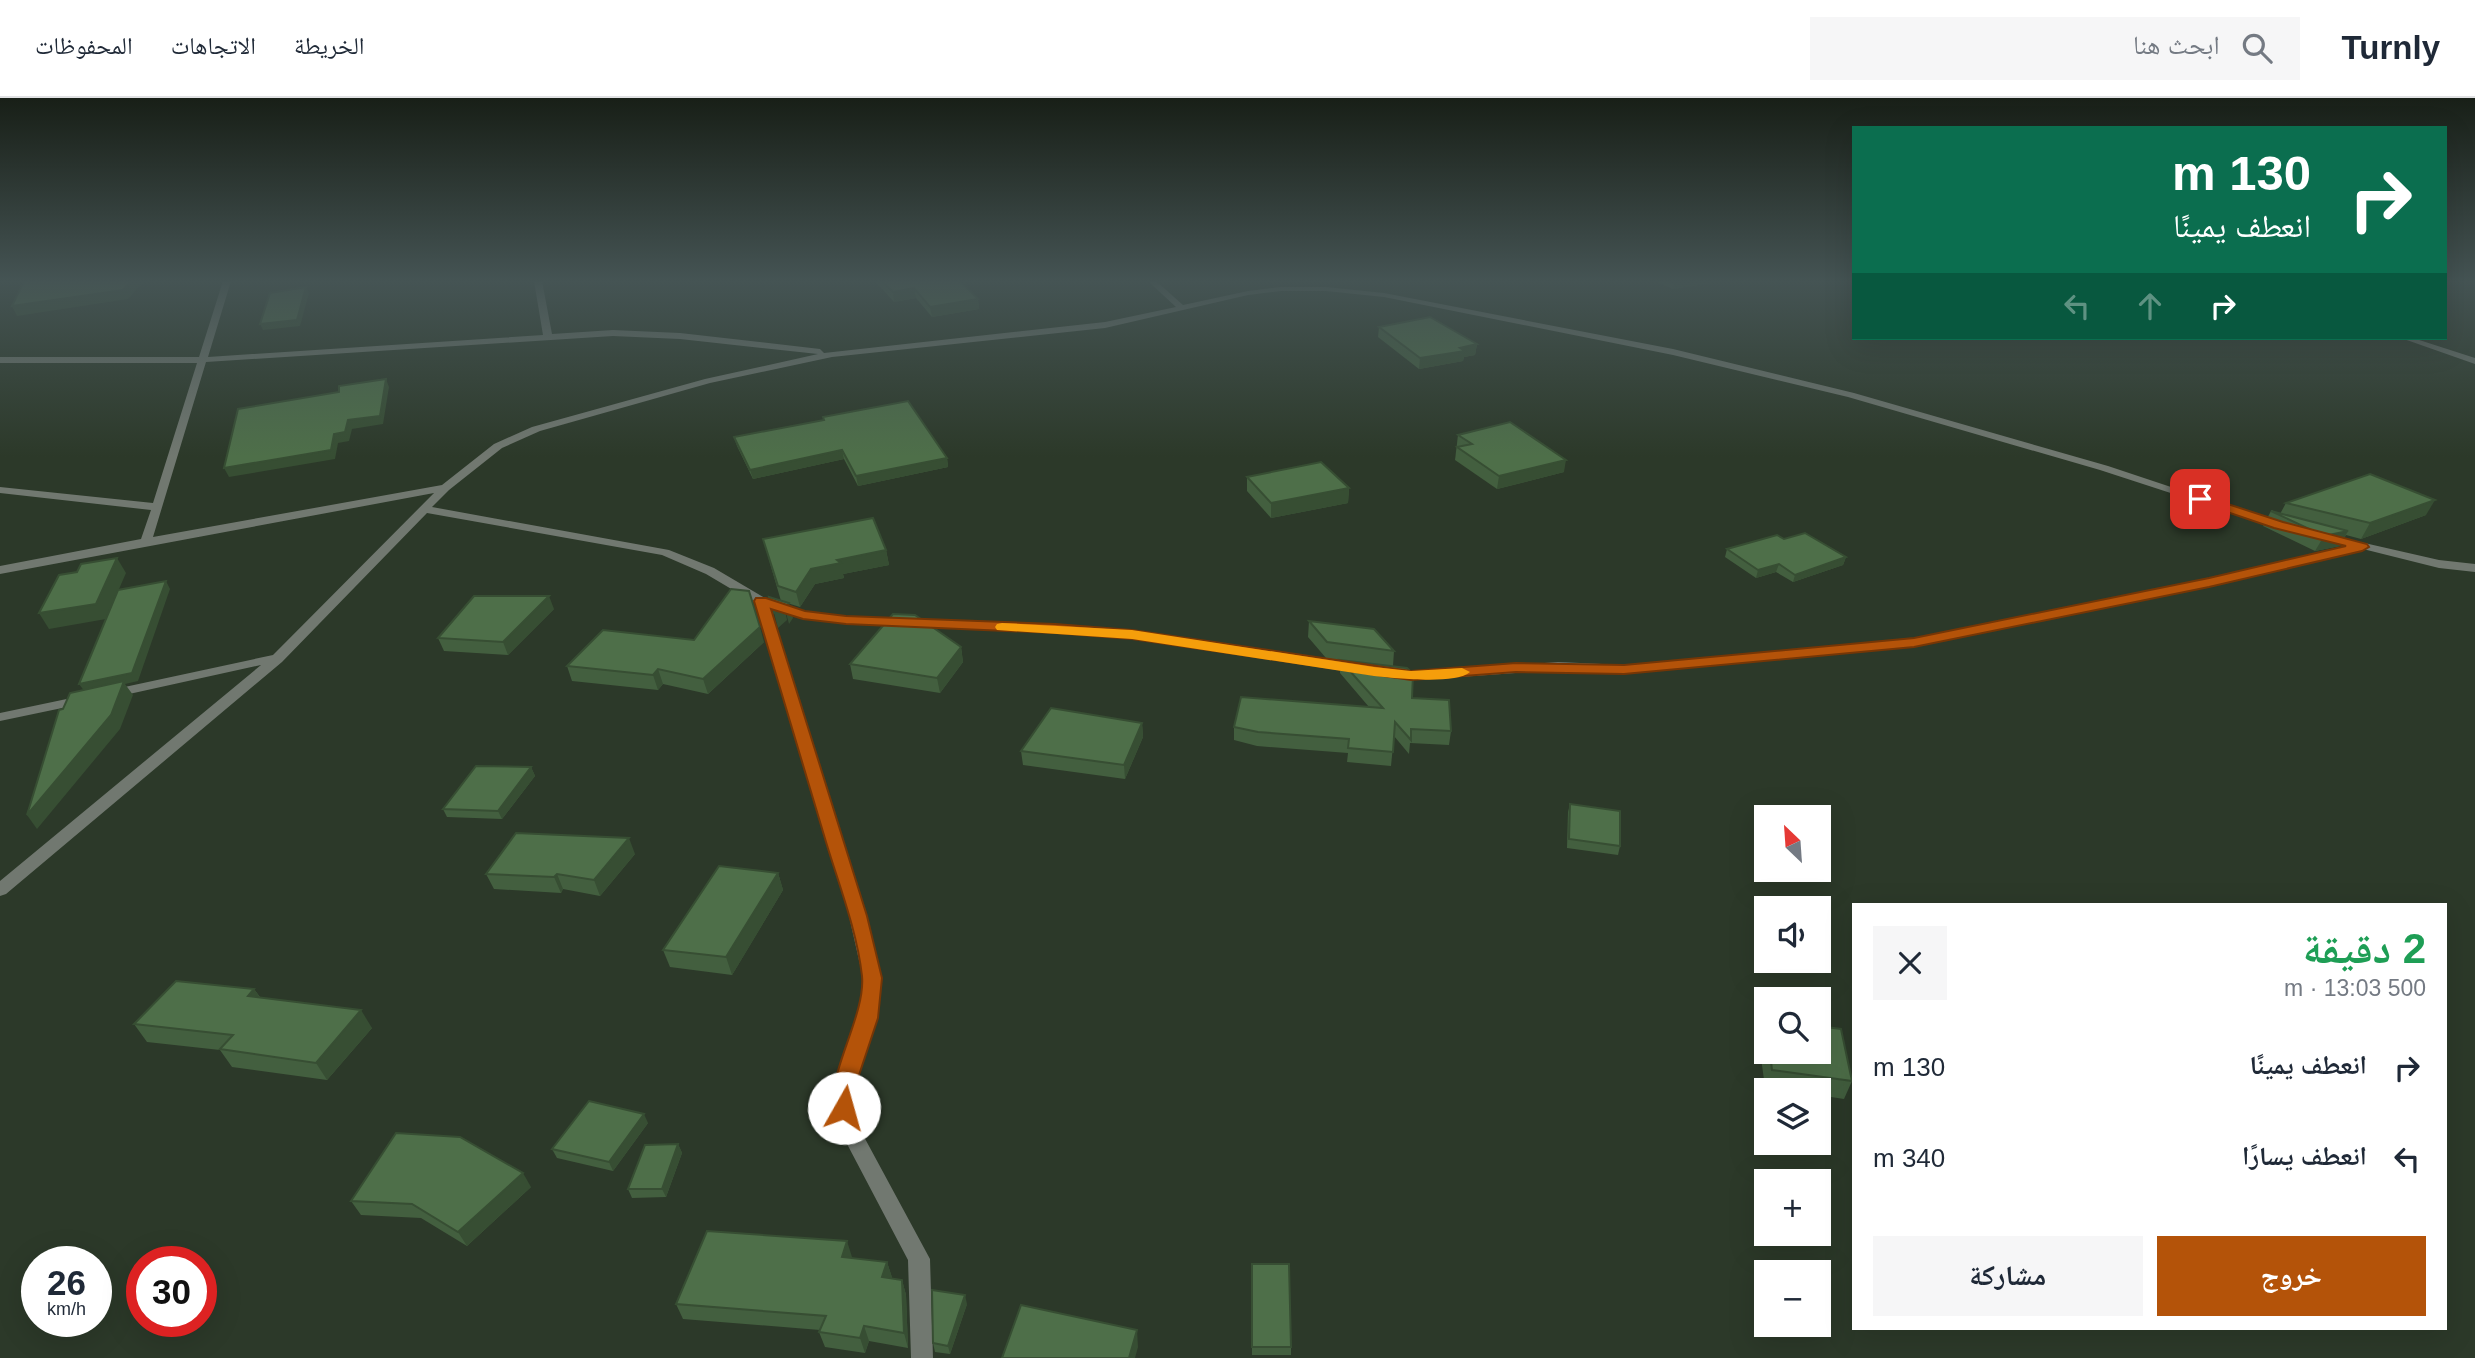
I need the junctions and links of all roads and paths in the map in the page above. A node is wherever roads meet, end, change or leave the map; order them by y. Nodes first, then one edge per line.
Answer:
1 (208, 340) edge
2 (493, 340) edge
3 (712, 340) edge
4 (966, 340) edge
5 (1611, 340) edge
6 (2411, 340) edge
7 (832, 354) junction
8 (0, 360) edge
9 (201, 360) junction
10 (2475, 361) edge
11 (444, 488) junction
12 (0, 490) edge
13 (157, 507) junction
14 (424, 509) junction
15 (2290, 528) edge
16 (2314, 534) edge
17 (146, 542) junction
18 (2362, 547) junction
19 (2475, 568) edge
20 (0, 570) edge
21 (761, 601) junction
22 (277, 659) junction
23 (0, 717) edge
24 (0, 890) edge
25 (922, 1358) edge

1 - 9 street
2 - 9 street
3 - 7 street
4 - 7 street
5 - 15 street
6 - 10 street
7 - 11 street
8 - 9 street
9 - 13 street
11 - 14 street
11 - 17 street
12 - 13 street
13 - 17 street
14 - 21 street
14 - 22 street
16 - 18 street
17 - 20 street
18 - 19 street
18 - 21 street
21 - 25 street
22 - 23 street
22 - 24 street

